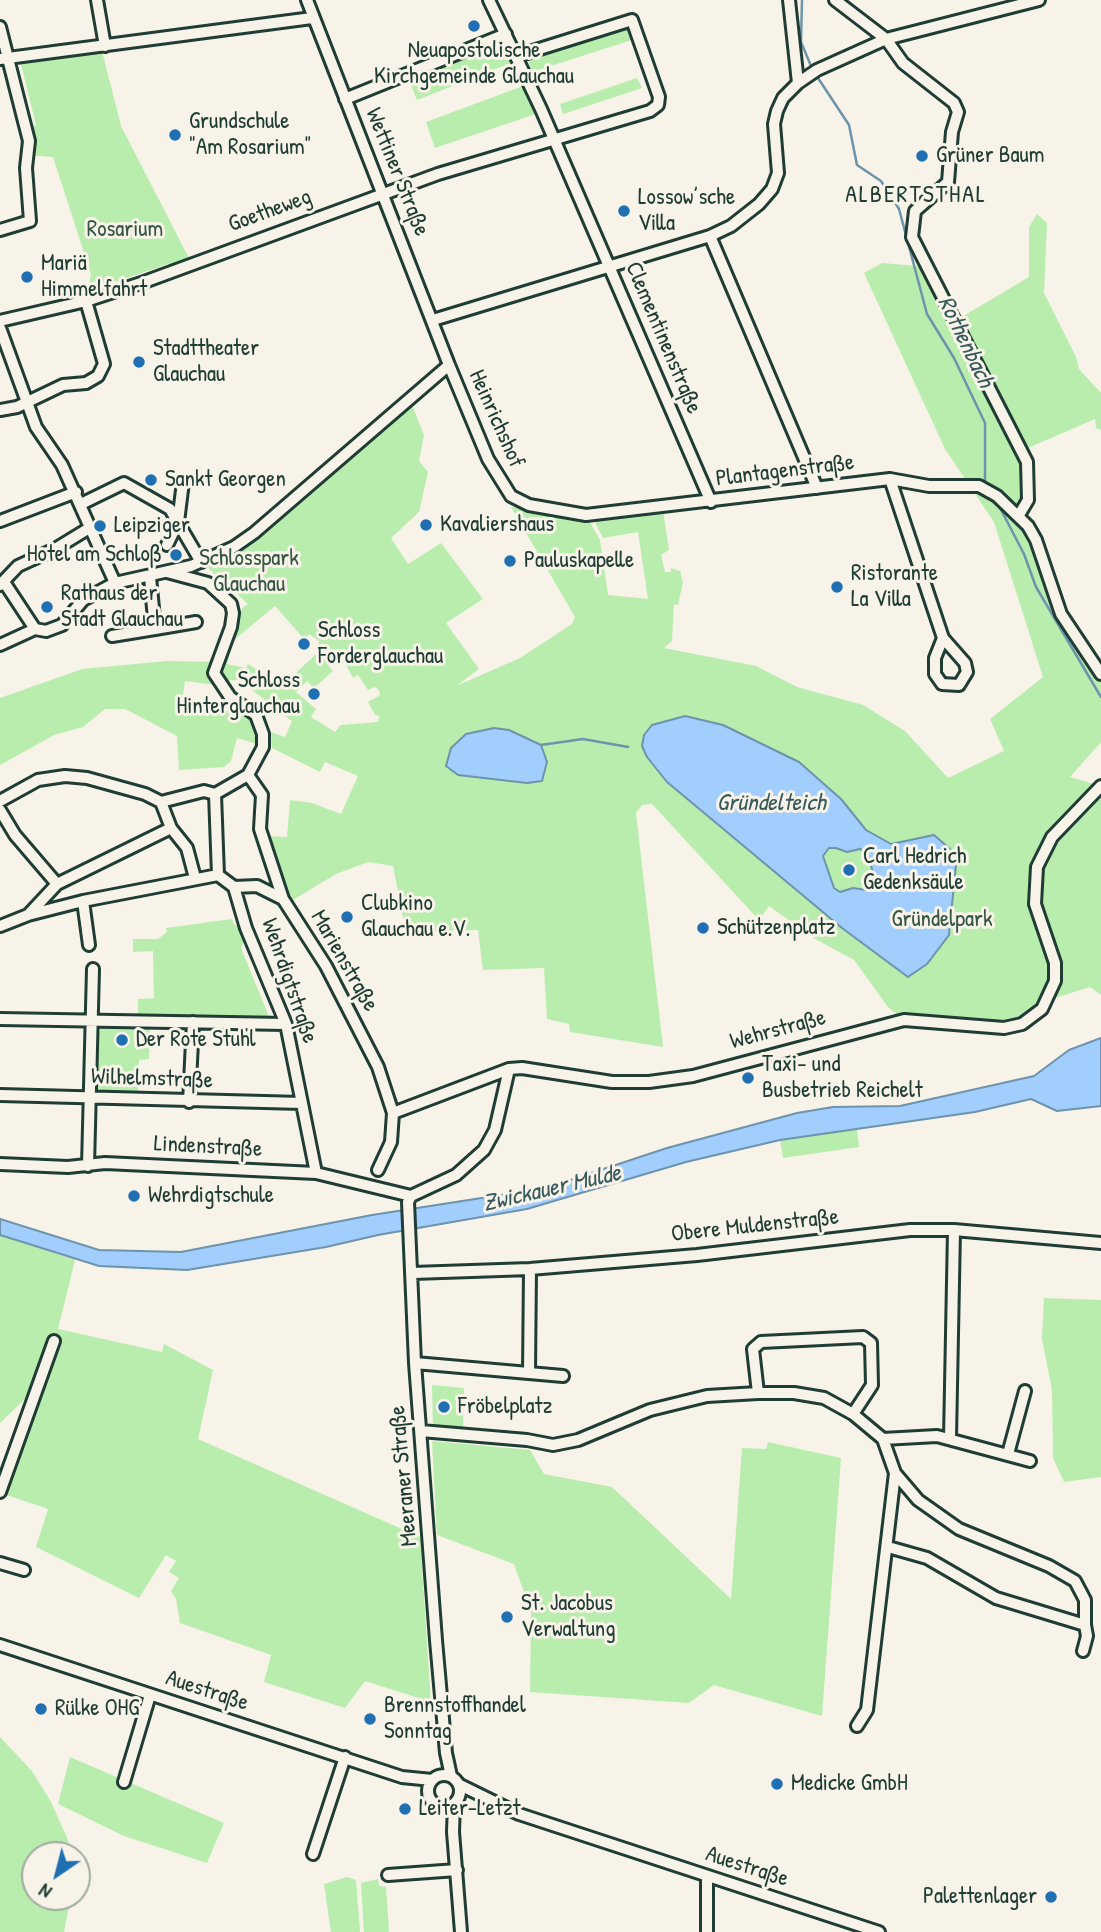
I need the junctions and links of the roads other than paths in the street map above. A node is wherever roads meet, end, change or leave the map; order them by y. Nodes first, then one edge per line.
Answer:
1 (97, 0) edge
2 (307, 0) edge
3 (489, 0) edge
4 (789, 0) edge
5 (835, 0) edge
6 (1040, 0) edge
7 (1004, 5) edge
8 (312, 18) junction
9 (0, 27) edge
10 (506, 34) junction
11 (886, 39) junction
12 (105, 46) junction
13 (517, 56) junction
14 (4, 59) edge
15 (798, 83) junction
16 (345, 99) junction
17 (554, 139) junction
18 (383, 193) junction
19 (0, 229) edge
20 (710, 236) junction
21 (609, 264) junction
22 (86, 301) junction
23 (433, 320) junction
24 (0, 321) edge
25 (0, 328) edge
26 (449, 365) junction
27 (25, 403) junction
28 (0, 410) edge
29 (890, 479) junction
30 (183, 482) dead end
31 (817, 488) junction
32 (76, 492) junction
33 (710, 502) junction
34 (83, 503) junction
35 (548, 508) joint
36 (1019, 515) junction
37 (0, 521) edge
38 (178, 522) junction
39 (91, 527) junction
40 (167, 545) dead end
41 (201, 562) junction
42 (167, 572) junction
43 (150, 577) junction
44 (114, 583) junction
45 (2, 584) edge
46 (196, 622) dead end
47 (35, 629) junction
48 (155, 629) junction
49 (112, 636) dead end
50 (943, 638) dead end
51 (0, 645) edge
52 (1101, 674) edge
53 (248, 775) junction
54 (1101, 786) edge
55 (215, 794) junction
56 (0, 801) edge
57 (161, 802) junction
58 (0, 810) edge
59 (172, 828) junction
60 (218, 875) junction
61 (195, 877) junction
62 (57, 884) junction
63 (234, 887) junction
64 (283, 899) junction
65 (83, 901) junction
66 (28, 915) junction
67 (0, 926) edge
68 (89, 945) dead end
69 (93, 969) dead end
70 (0, 1019) edge
71 (92, 1020) junction
72 (193, 1022) junction
73 (286, 1024) junction
74 (509, 1069) junction
75 (0, 1096) edge
76 (89, 1098) junction
77 (190, 1102) junction
78 (302, 1102) junction
79 (393, 1113) junction
80 (0, 1164) edge
81 (88, 1166) junction
82 (378, 1170) dead end
83 (316, 1173) junction
84 (409, 1199) junction
85 (954, 1230) junction
86 (1101, 1243) edge
87 (530, 1269) junction
88 (413, 1273) junction
89 (54, 1341) dead end
90 (415, 1363) junction
91 (529, 1373) junction
92 (563, 1376) dead end
93 (1025, 1391) dead end
94 (758, 1393) junction
95 (853, 1414) junction
96 (421, 1431) junction
97 (950, 1438) junction
98 (883, 1440) junction
99 (1008, 1454) junction
100 (1030, 1461) dead end
101 (895, 1473) junction
102 (0, 1492) edge
103 (888, 1547) junction
104 (0, 1563) edge
105 (24, 1570) dead end
106 (1085, 1625) junction
107 (0, 1645) edge
108 (1083, 1651) dead end
109 (150, 1695) junction
110 (857, 1726) dead end
111 (446, 1753) junction
112 (345, 1757) junction
113 (451, 1776) junction
114 (402, 1777) junction
115 (435, 1778) junction
116 (124, 1782) dead end
117 (460, 1785) junction
118 (428, 1794) junction
119 (484, 1799) junction
120 (457, 1801) junction
121 (441, 1807) junction
122 (453, 1832) junction
123 (313, 1854) dead end
124 (457, 1870) junction
125 (388, 1875) dead end
126 (707, 1876) junction
127 (853, 1928) edge
128 (461, 1932) edge
129 (707, 1932) edge
130 (879, 1932) edge

1 - 12 street
2 - 8 street, Wettiner Straße
3 - 10 street, Clementinenstraße
4 - 15 street
5 - 11 street
6 - 7 street
7 - 11 street
8 - 12 street
8 - 16 street, Wettiner Straße
9 - 14 street
10 - 13 street, Clementinenstraße
10 - 16 street
11 - 15 street
11 - 36 street
12 - 14 street
13 - 17 street, Clementinenstraße
13 - 17 street, Goetheweg
14 - 19 street
15 - 20 street
16 - 18 street, Wettiner Straße
17 - 18 street, Goetheweg
17 - 21 street, Clementinenstraße
18 - 22 street, Goetheweg
18 - 23 street, Wettiner Straße
20 - 21 street
20 - 31 street
21 - 23 street
21 - 33 street, Clementinenstraße
22 - 24 street, Goetheweg
22 - 27 street
23 - 26 street, Heinrichshof
25 - 27 street
26 - 35 street, Heinrichshof
26 - 41 street
27 - 28 street
27 - 32 street
29 - 31 street, Plantagenstraße
29 - 36 street, Plantagenstraße
29 - 50 street
30 - 38 street
31 - 33 street, Plantagenstraße
32 - 34 street
32 - 37 street
33 - 35 street, Plantagenstraße
34 - 38 street
34 - 39 street
36 - 52 street
38 - 40 street
38 - 41 street
39 - 44 street
39 - 45 street
41 - 42 street
42 - 43 street
42 - 53 street
43 - 44 street
43 - 48 street
44 - 47 street
45 - 47 street
46 - 48 street
47 - 51 street
48 - 49 street
53 - 55 street
53 - 64 street, Marienstraße
54 - 74 street, Wehrstraße
55 - 57 street
55 - 60 street
56 - 57 street
57 - 59 street
58 - 62 street
59 - 61 street
59 - 62 street
60 - 61 street
60 - 63 street
61 - 65 street
62 - 66 street
63 - 64 street
63 - 73 street, Wehrdigtstraße
64 - 79 street, Marienstraße
65 - 66 street
65 - 68 street
66 - 67 street
69 - 71 street
70 - 71 street
71 - 72 street
71 - 76 street
72 - 73 street
72 - 77 street
73 - 78 street, Wehrdigtstraße
74 - 79 street, Wehrstraße
74 - 84 street
75 - 76 street, Wilhelmstraße
76 - 77 street, Wilhelmstraße
76 - 81 street
77 - 78 street, Wilhelmstraße
78 - 83 street, Wehrdigtstraße
79 - 82 street, Marienstraße
80 - 81 street, Lindenstraße
81 - 83 street, Lindenstraße
83 - 84 street, Lindenstraße
84 - 88 street, Meeraner Straße
85 - 86 street, Obere Muldenstraße
85 - 87 street, Obere Muldenstraße
85 - 97 street
87 - 88 street, Obere Muldenstraße
87 - 91 street
88 - 90 street, Meeraner Straße
89 - 102 street
90 - 91 street
90 - 96 street, Meeraner Straße
91 - 92 street
93 - 99 street
94 - 95 street
94 - 95 street
94 - 96 street
95 - 98 street
96 - 111 street, Meeraner Straße
97 - 98 street
97 - 99 street
98 - 101 street
99 - 100 street
101 - 103 street
101 - 106 street
103 - 106 street
103 - 110 street
104 - 105 street
106 - 108 street
107 - 109 street, Auestraße
109 - 112 street, Auestraße
109 - 116 street
111 - 113 street, Meeraner Straße
111 - 115 street, Meeraner Straße
112 - 114 street, Auestraße
112 - 123 street
113 - 115 street
113 - 117 street
114 - 115 street, Auestraße
114 - 118 street, Auestraße
115 - 118 street
117 - 119 street, Auestraße
117 - 120 street
118 - 121 street
119 - 120 street, Auestraße
119 - 126 street, Auestraße
120 - 121 street
120 - 122 street
121 - 122 street
122 - 124 street
124 - 125 street
124 - 128 street
126 - 127 street, Auestraße
126 - 129 street
127 - 130 street, Auestraße

